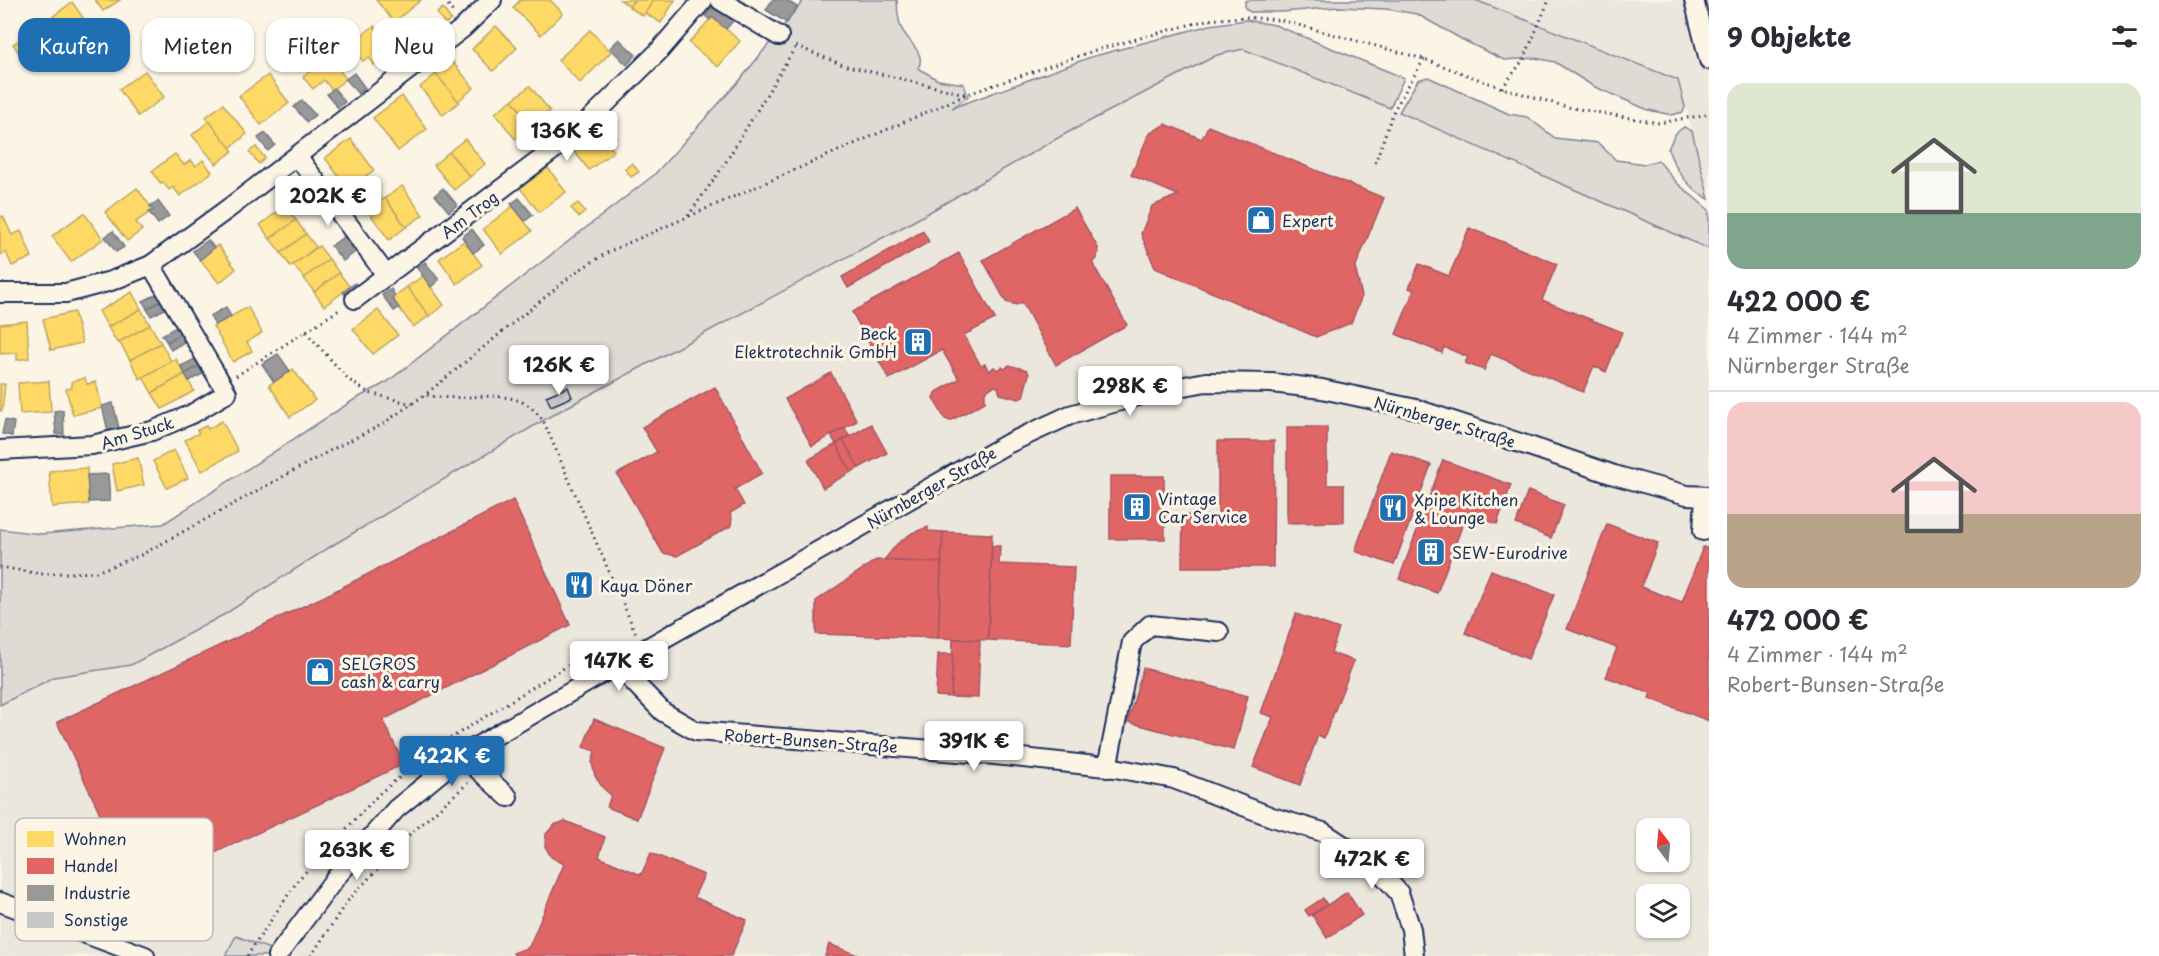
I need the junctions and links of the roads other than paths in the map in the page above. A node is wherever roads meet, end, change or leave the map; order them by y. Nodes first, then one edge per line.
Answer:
1 (492, 0) edge
2 (703, 0) edge
3 (720, 0) edge
4 (1694, 0) edge
5 (779, 36) road end
6 (1709, 60) edge
7 (297, 156) junction
8 (151, 265) junction
9 (387, 276) junction
10 (0, 293) edge
11 (355, 299) road end
12 (0, 450) edge
13 (1707, 496) edge
14 (1703, 531) dead end
15 (1219, 632) dead end
16 (617, 665) junction
17 (462, 755) junction
18 (1107, 768) junction
19 (508, 797) dead end
20 (0, 902) edge
21 (15, 908) edge
22 (105, 941) edge
23 (146, 956) edge
24 (277, 956) edge
25 (1414, 956) edge

1 - 7 street
2 - 9 street, Am Trog
3 - 5 street
4 - 6 street
7 - 8 street
7 - 9 street
8 - 10 street
8 - 12 street, Am Stuck
9 - 11 street, Am Trog
13 - 14 street
13 - 16 street, Nürnberger Straße
15 - 18 street
16 - 17 street, Nürnberger Straße
16 - 18 street, Robert-Bunsen-Straße
17 - 19 street
17 - 24 street, Nürnberger Straße
18 - 25 street, Robert-Bunsen-Straße
20 - 21 street
22 - 23 street

